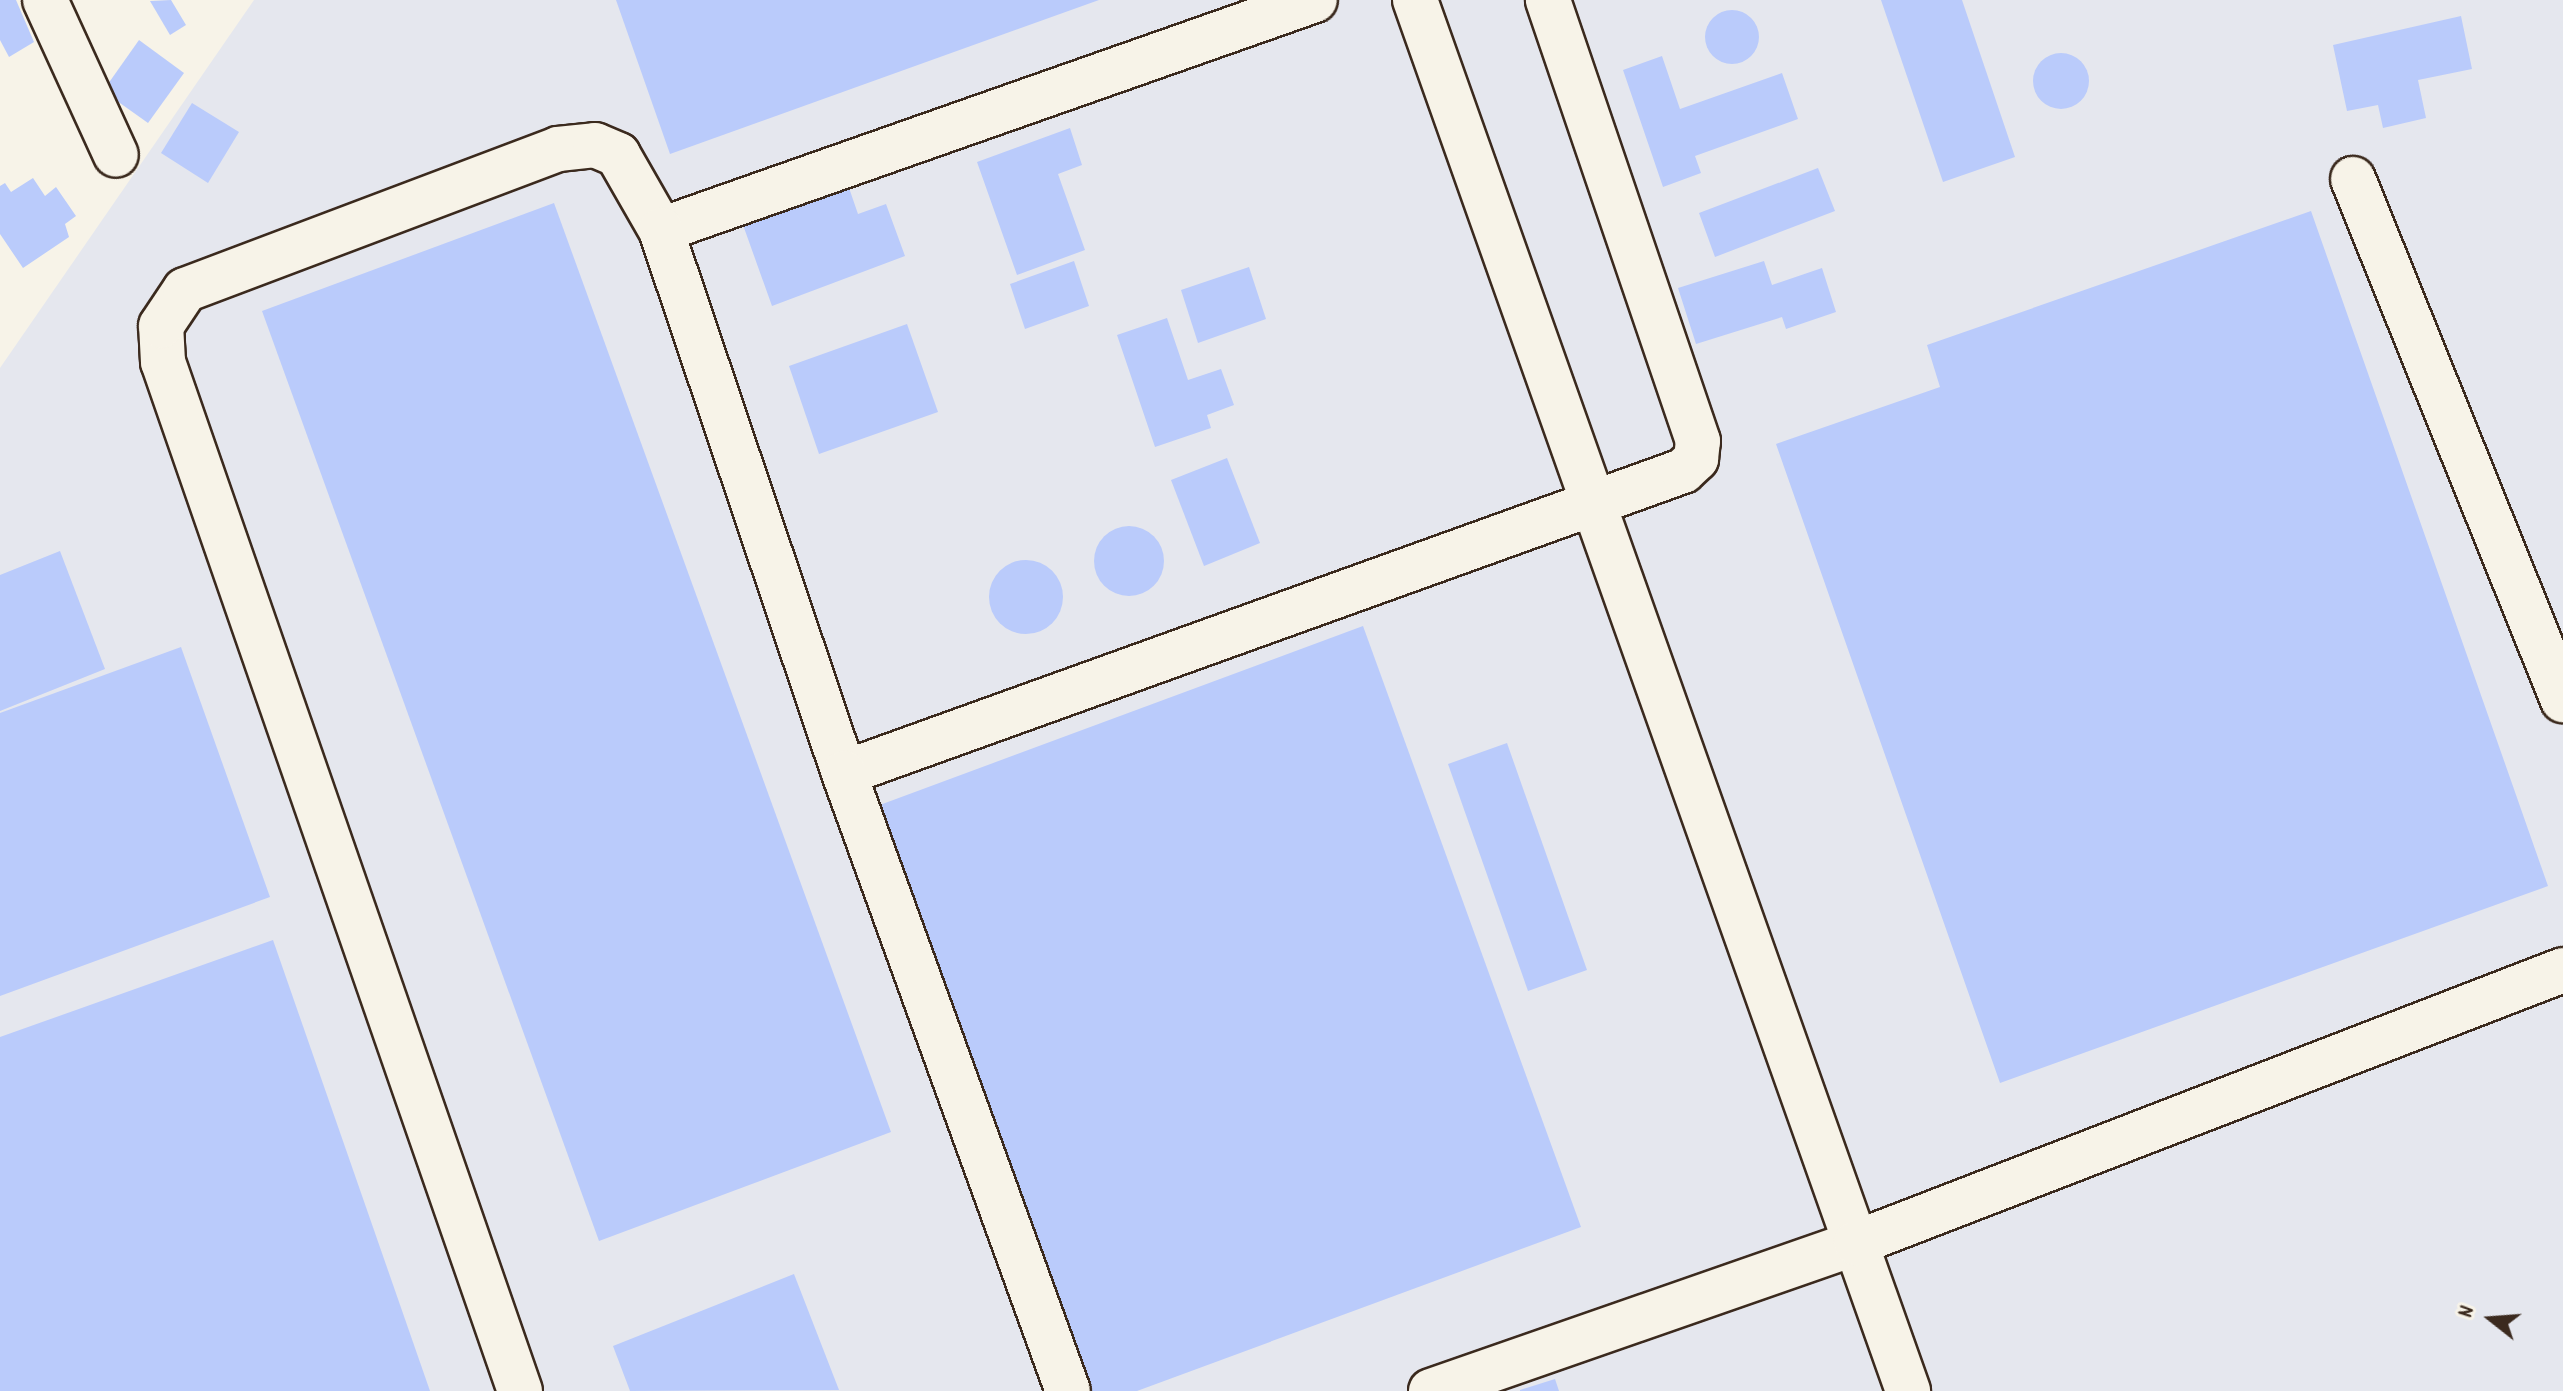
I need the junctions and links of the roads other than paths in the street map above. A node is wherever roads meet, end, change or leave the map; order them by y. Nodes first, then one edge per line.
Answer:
1 (45, 0) edge
2 (1315, 0) edge
3 (1415, 0) edge
4 (1548, 0) edge
5 (116, 155) dead end
6 (2353, 179) dead end
7 (661, 230) junction
8 (1590, 504) junction
9 (2563, 700) edge
10 (844, 773) junction
11 (2563, 970) edge
12 (1856, 1243) junction
13 (520, 1391) edge
14 (1068, 1391) edge
15 (1431, 1391) edge
16 (1908, 1391) edge

1 - 5 street
2 - 7 street
3 - 8 street
4 - 8 street
6 - 9 street
7 - 10 street
7 - 13 street
8 - 10 street
8 - 12 street
10 - 14 street
11 - 12 street
12 - 15 street
12 - 16 street

